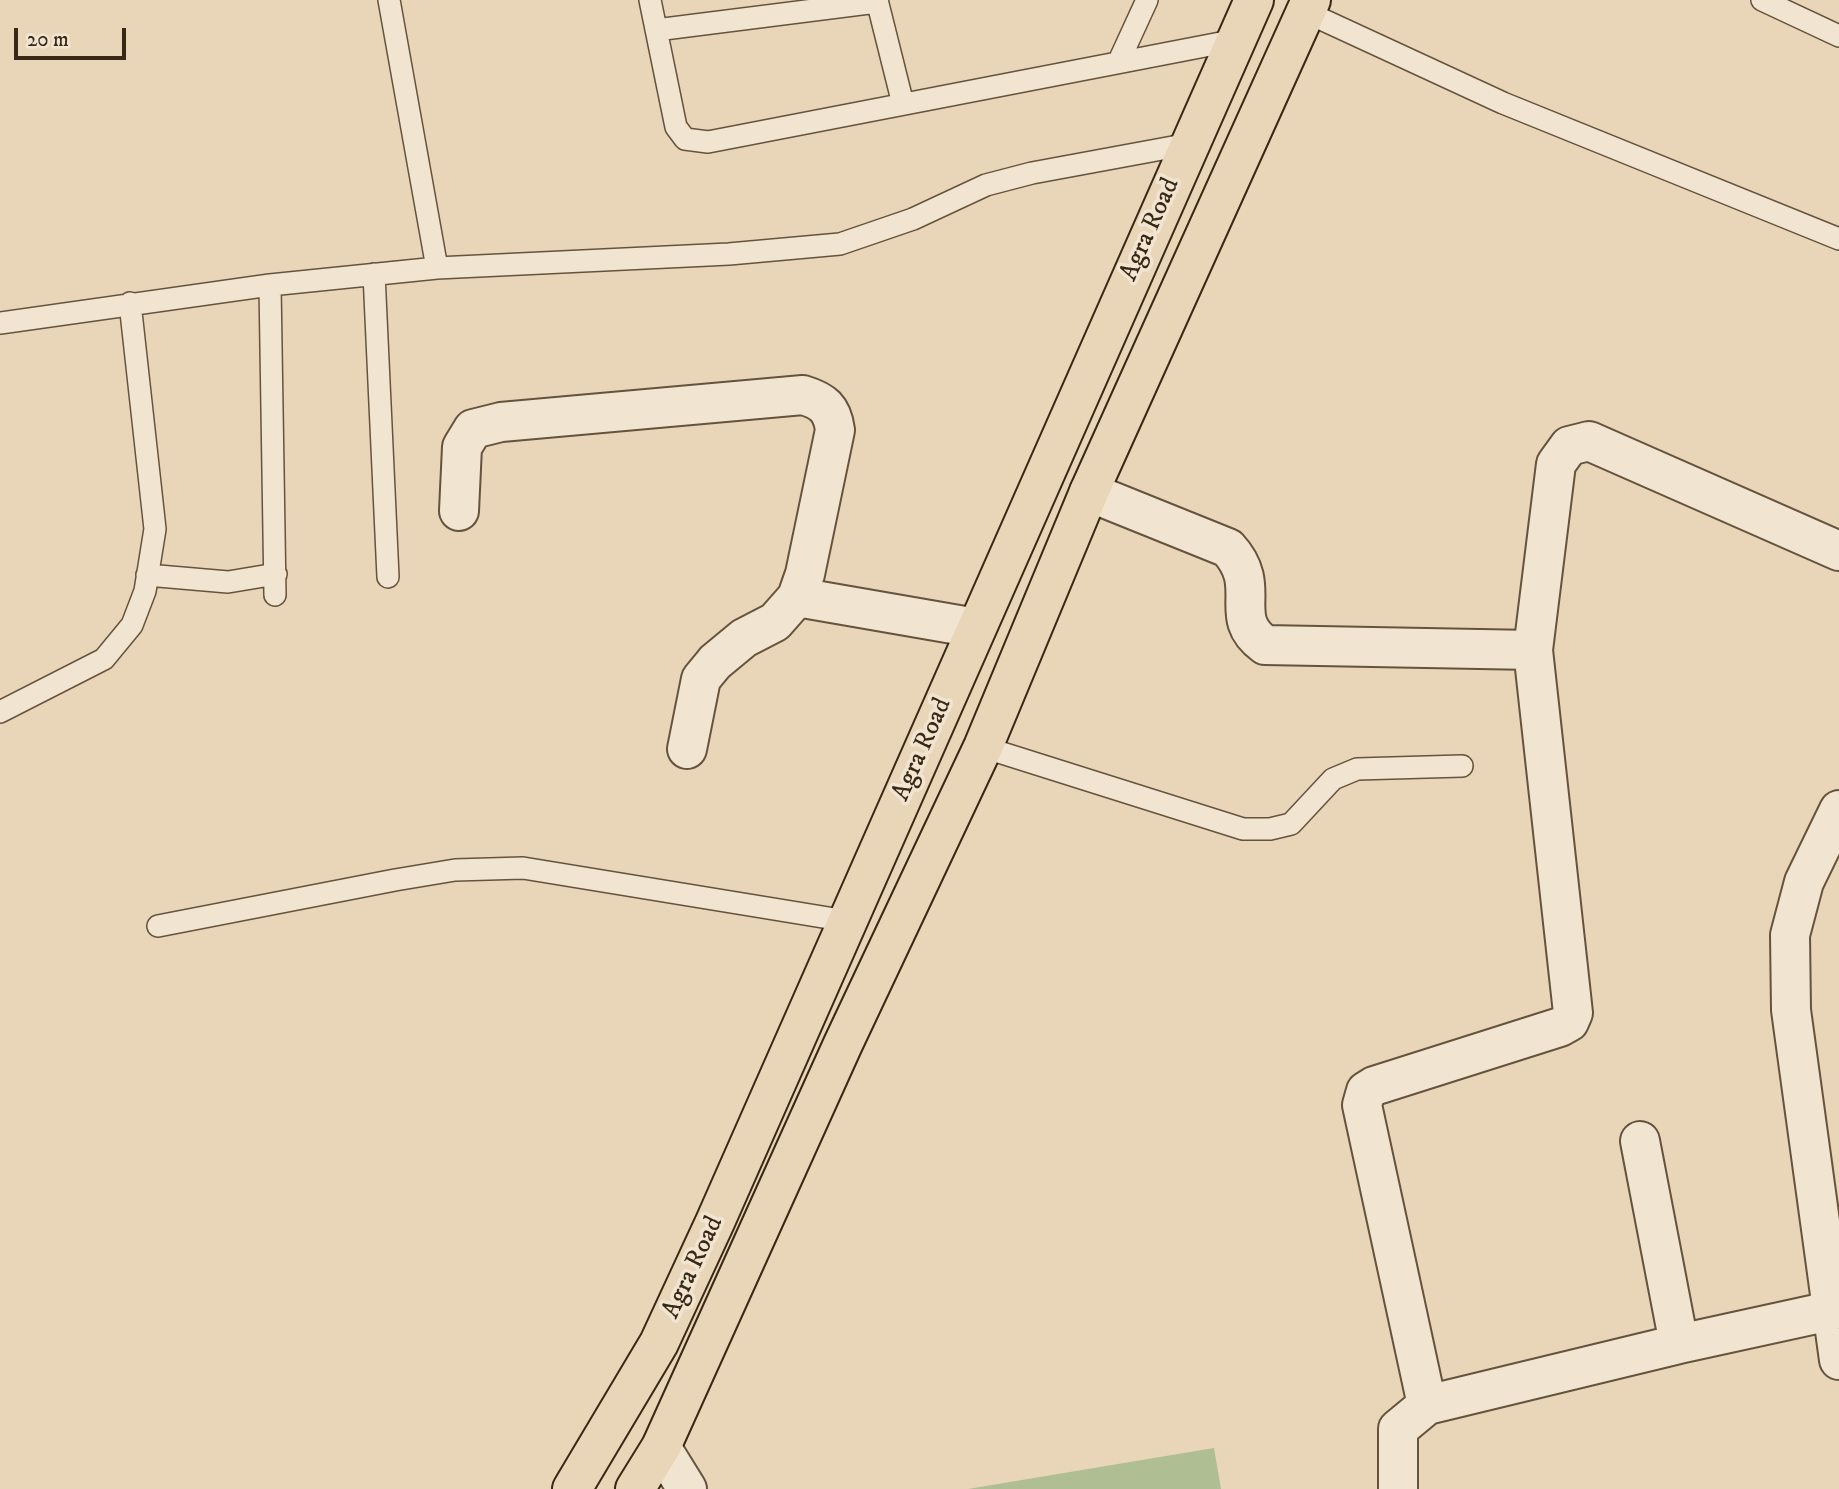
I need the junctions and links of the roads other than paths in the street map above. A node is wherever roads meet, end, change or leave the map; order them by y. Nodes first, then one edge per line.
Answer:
1 (389, 0) edge
2 (650, 0) edge
3 (1147, 0) edge
4 (1254, 0) edge
5 (1762, 0) edge
6 (877, 1) edge
7 (1308, 6) edge
8 (656, 30) junction
9 (1839, 36) edge
10 (1236, 40) junction
11 (1119, 61) junction
12 (903, 104) junction
13 (1189, 144) junction
14 (1839, 239) edge
15 (437, 268) junction
16 (374, 274) junction
17 (270, 285) junction
18 (130, 303) junction
19 (0, 323) edge
20 (1088, 492) junction
21 (459, 511) dead end
22 (1839, 551) edge
23 (147, 575) junction
24 (388, 576) dead end
25 (797, 597) junction
26 (976, 628) junction
27 (1533, 650) junction
28 (0, 712) edge
29 (983, 747) junction
30 (687, 749) dead end
31 (1462, 766) dead end
32 (1839, 810) edge
33 (848, 921) junction
34 (158, 926) dead end
35 (1640, 1141) dead end
36 (1835, 1310) edge
37 (1679, 1344) junction
38 (1839, 1360) edge
39 (1427, 1405) junction
40 (661, 1447) junction
41 (572, 1489) edge
42 (635, 1489) edge
43 (687, 1489) edge
44 (1398, 1489) edge

1 - 15 lane
2 - 8 lane
3 - 11 lane
4 - 10 highway, Agra Road
5 - 9 lane
6 - 8 lane
6 - 12 lane
7 - 14 lane
7 - 20 highway, Agra Road
8 - 12 lane
10 - 11 lane
10 - 13 highway, Agra Road
11 - 12 lane
13 - 15 lane
13 - 26 highway, Agra Road
15 - 16 lane
16 - 17 lane
16 - 24 lane
17 - 18 lane
17 - 23 lane
18 - 19 lane
18 - 23 lane
20 - 27 street
20 - 29 highway, Agra Road
21 - 25 street
22 - 27 street
23 - 28 lane
25 - 26 street
25 - 30 street
26 - 33 highway, Agra Road
27 - 39 street
29 - 31 lane
29 - 40 highway, Agra Road
32 - 36 street
33 - 34 lane
33 - 41 highway, Agra Road
35 - 37 street
36 - 37 street
36 - 38 street
37 - 39 street
39 - 44 street
40 - 42 highway, Agra Road
40 - 43 street

